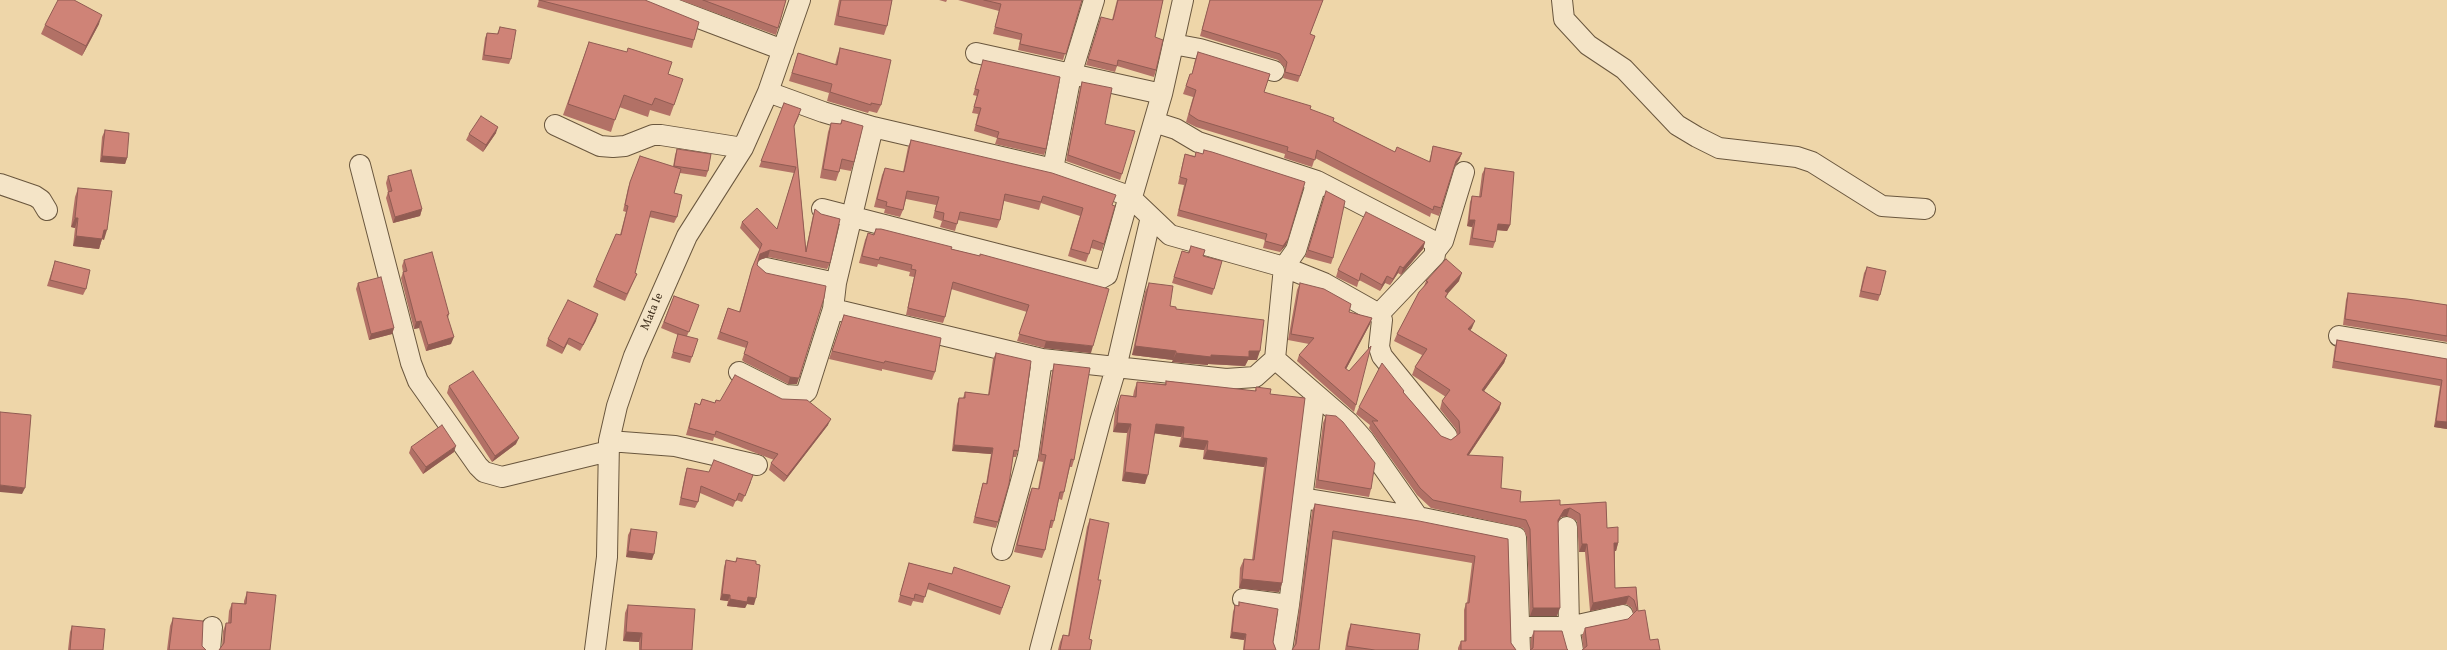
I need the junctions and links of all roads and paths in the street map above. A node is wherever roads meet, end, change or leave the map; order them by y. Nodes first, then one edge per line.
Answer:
1 (651, 0) edge
2 (800, 0) edge
3 (1094, 0) edge
4 (1183, 0) edge
5 (1562, 0) edge
6 (675, 3) edge
7 (1175, 44) junction
8 (783, 50) junction
9 (976, 53) dead end
10 (1274, 72) dead end
11 (1071, 75) junction
12 (768, 92) junction
13 (1162, 94) junction
14 (555, 125) dead end
15 (1163, 125) junction
16 (873, 127) junction
17 (743, 148) junction
18 (360, 165) dead end
19 (1053, 169) junction
20 (1464, 172) dead end
21 (1317, 181) junction
22 (0, 184) edge
23 (1138, 203) junction
24 (822, 209) dead end
25 (1925, 209) dead end
26 (47, 210) dead end
27 (852, 217) junction
28 (1436, 250) junction
29 (1284, 267) junction
30 (766, 268) dead end
31 (836, 283) junction
32 (833, 308) junction
33 (1379, 314) junction
34 (2339, 336) dead end
35 (2447, 354) edge
36 (1042, 359) junction
37 (1275, 359) junction
38 (1105, 367) junction
39 (739, 372) dead end
40 (1315, 394) junction
41 (1447, 436) dead end
42 (609, 446) junction
43 (757, 465) dead end
44 (1302, 498) junction
45 (1418, 517) junction
46 (1567, 527) dead end
47 (1002, 550) dead end
48 (1243, 599) dead end
49 (1289, 605) junction
50 (1623, 615) dead end
51 (212, 627) dead end
52 (1518, 627) junction
53 (1569, 627) junction
54 (210, 650) edge
55 (595, 650) edge
56 (1040, 650) edge
57 (1282, 650) edge
58 (1520, 650) edge
59 (1573, 650) edge

1 - 6 street
2 - 8 street, Mata Ie
3 - 11 street
4 - 7 street
5 - 25 street
6 - 8 street
7 - 10 street
7 - 13 street
8 - 12 street, Mata Ie
9 - 11 street
11 - 13 street
11 - 19 street
12 - 16 street
12 - 17 street, Mata Ie
13 - 15 street
14 - 17 street
15 - 21 street
15 - 23 street
16 - 19 street
16 - 27 street
17 - 42 street, Mata Ie
18 - 42 street
19 - 23 street
20 - 28 street
21 - 28 street
21 - 29 street
22 - 26 street
23 - 27 street
23 - 29 street
23 - 38 street
24 - 27 street
27 - 31 street
28 - 33 street
29 - 33 street
29 - 37 street
30 - 31 street
31 - 32 street
32 - 36 street
32 - 39 street
33 - 41 street
34 - 35 street
36 - 38 street
36 - 47 street
37 - 38 street
37 - 40 street
38 - 56 street
40 - 44 street
40 - 45 street
42 - 43 street
42 - 55 street, Mata Ie
44 - 45 street
44 - 49 street
45 - 52 street
46 - 53 street
48 - 49 street
49 - 57 street
50 - 53 street
51 - 54 street
52 - 53 street
52 - 58 street
53 - 59 street

